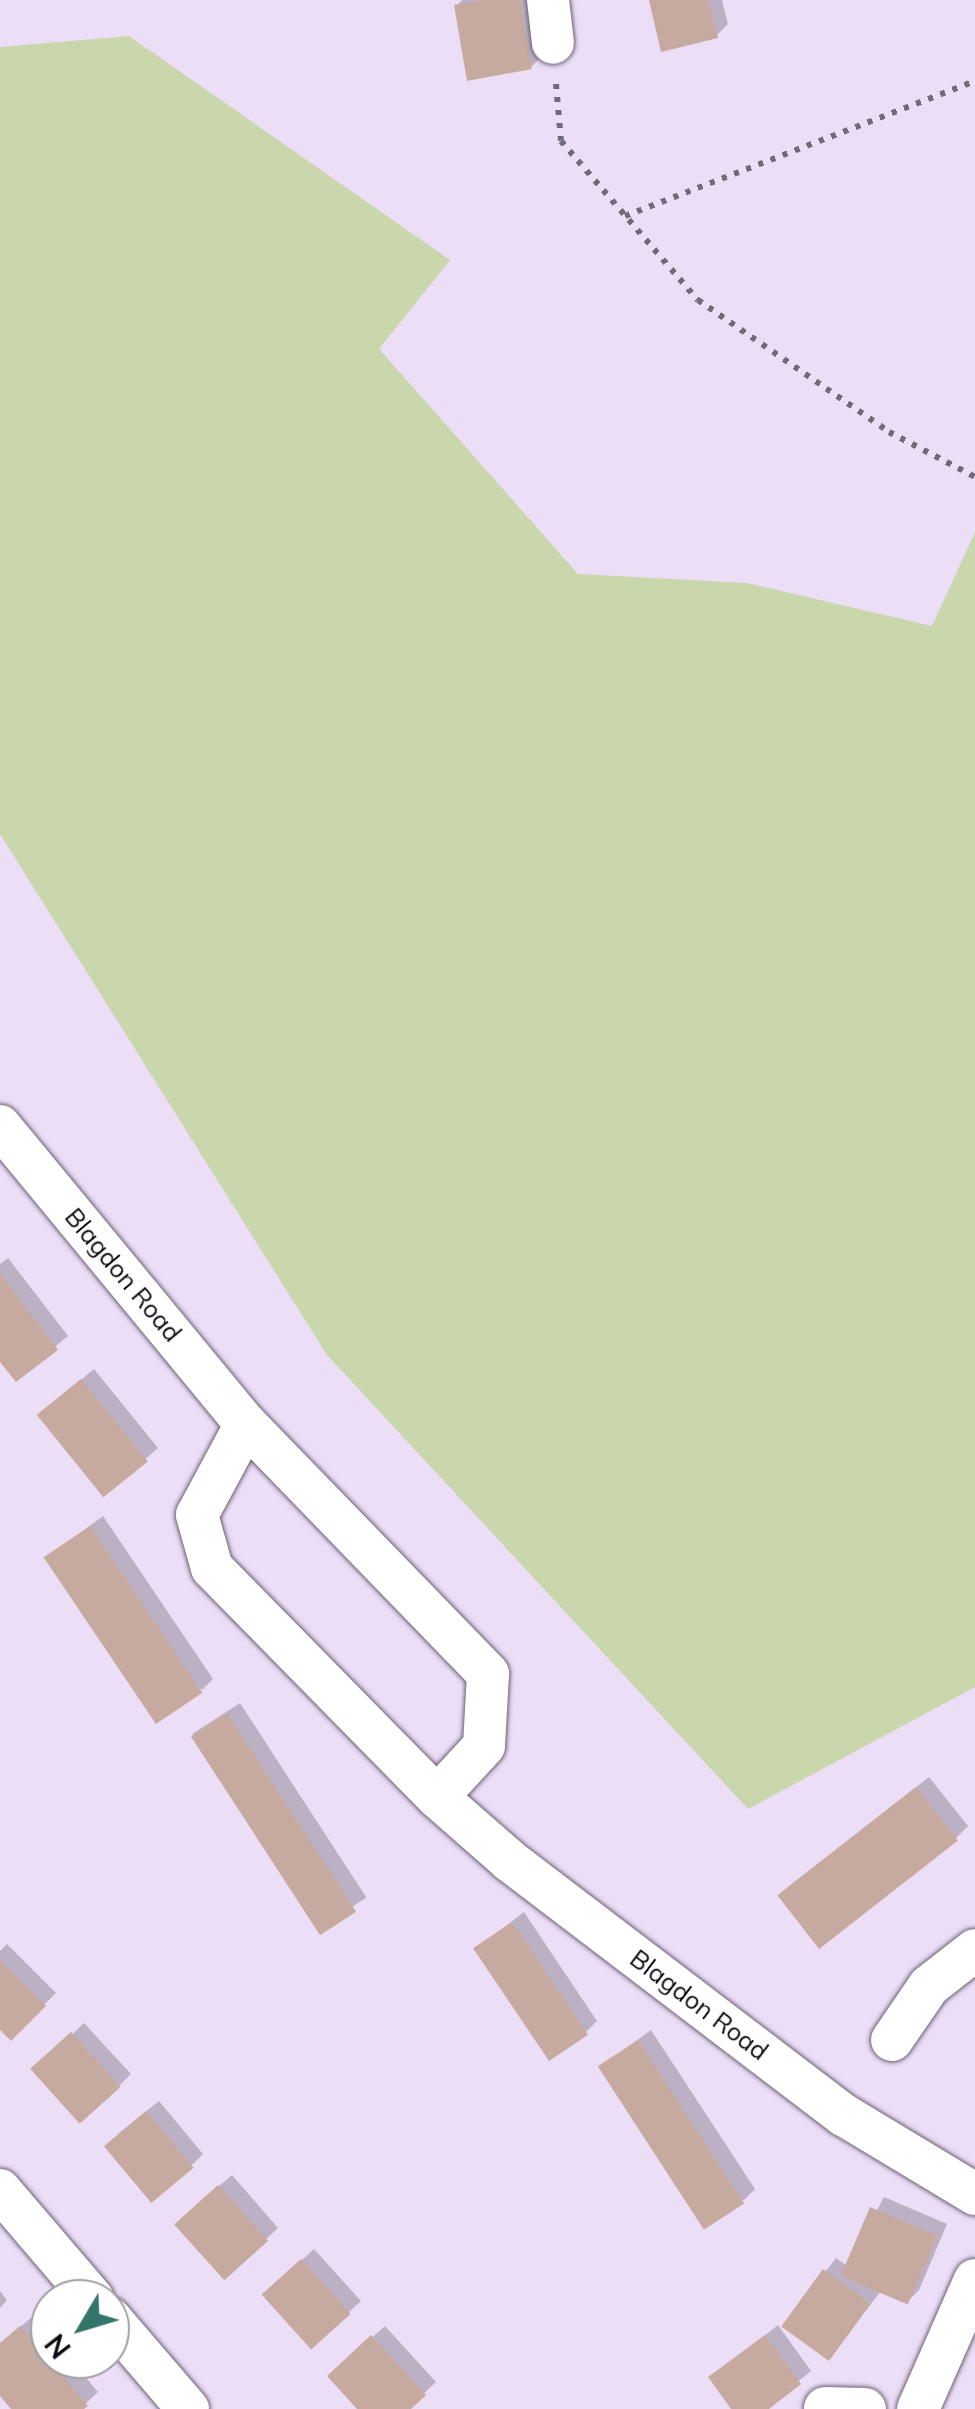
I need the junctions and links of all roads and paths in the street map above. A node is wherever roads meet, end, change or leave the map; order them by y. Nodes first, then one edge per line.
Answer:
1 (548, 0) edge
2 (554, 43) joint
3 (975, 81) edge
4 (625, 216) junction
5 (975, 477) edge
6 (0, 1126) edge
7 (246, 1424) junction
8 (437, 1796) junction
9 (975, 1950) edge
10 (892, 2040) dead end
11 (0, 2190) edge
12 (975, 2194) edge
13 (76, 2279) edge
14 (975, 2280) edge
15 (130, 2341) edge
16 (825, 2408) edge
17 (188, 2409) edge
18 (865, 2409) edge
19 (918, 2409) edge

1 - 2 street
2 - 4 path
3 - 4 path
4 - 5 path
6 - 7 street, Blagdon Road
7 - 8 street, Blagdon Road
7 - 8 street, Blagdon Road
8 - 12 street, Blagdon Road
9 - 10 street
11 - 13 street
14 - 19 street
15 - 17 street
16 - 18 street

